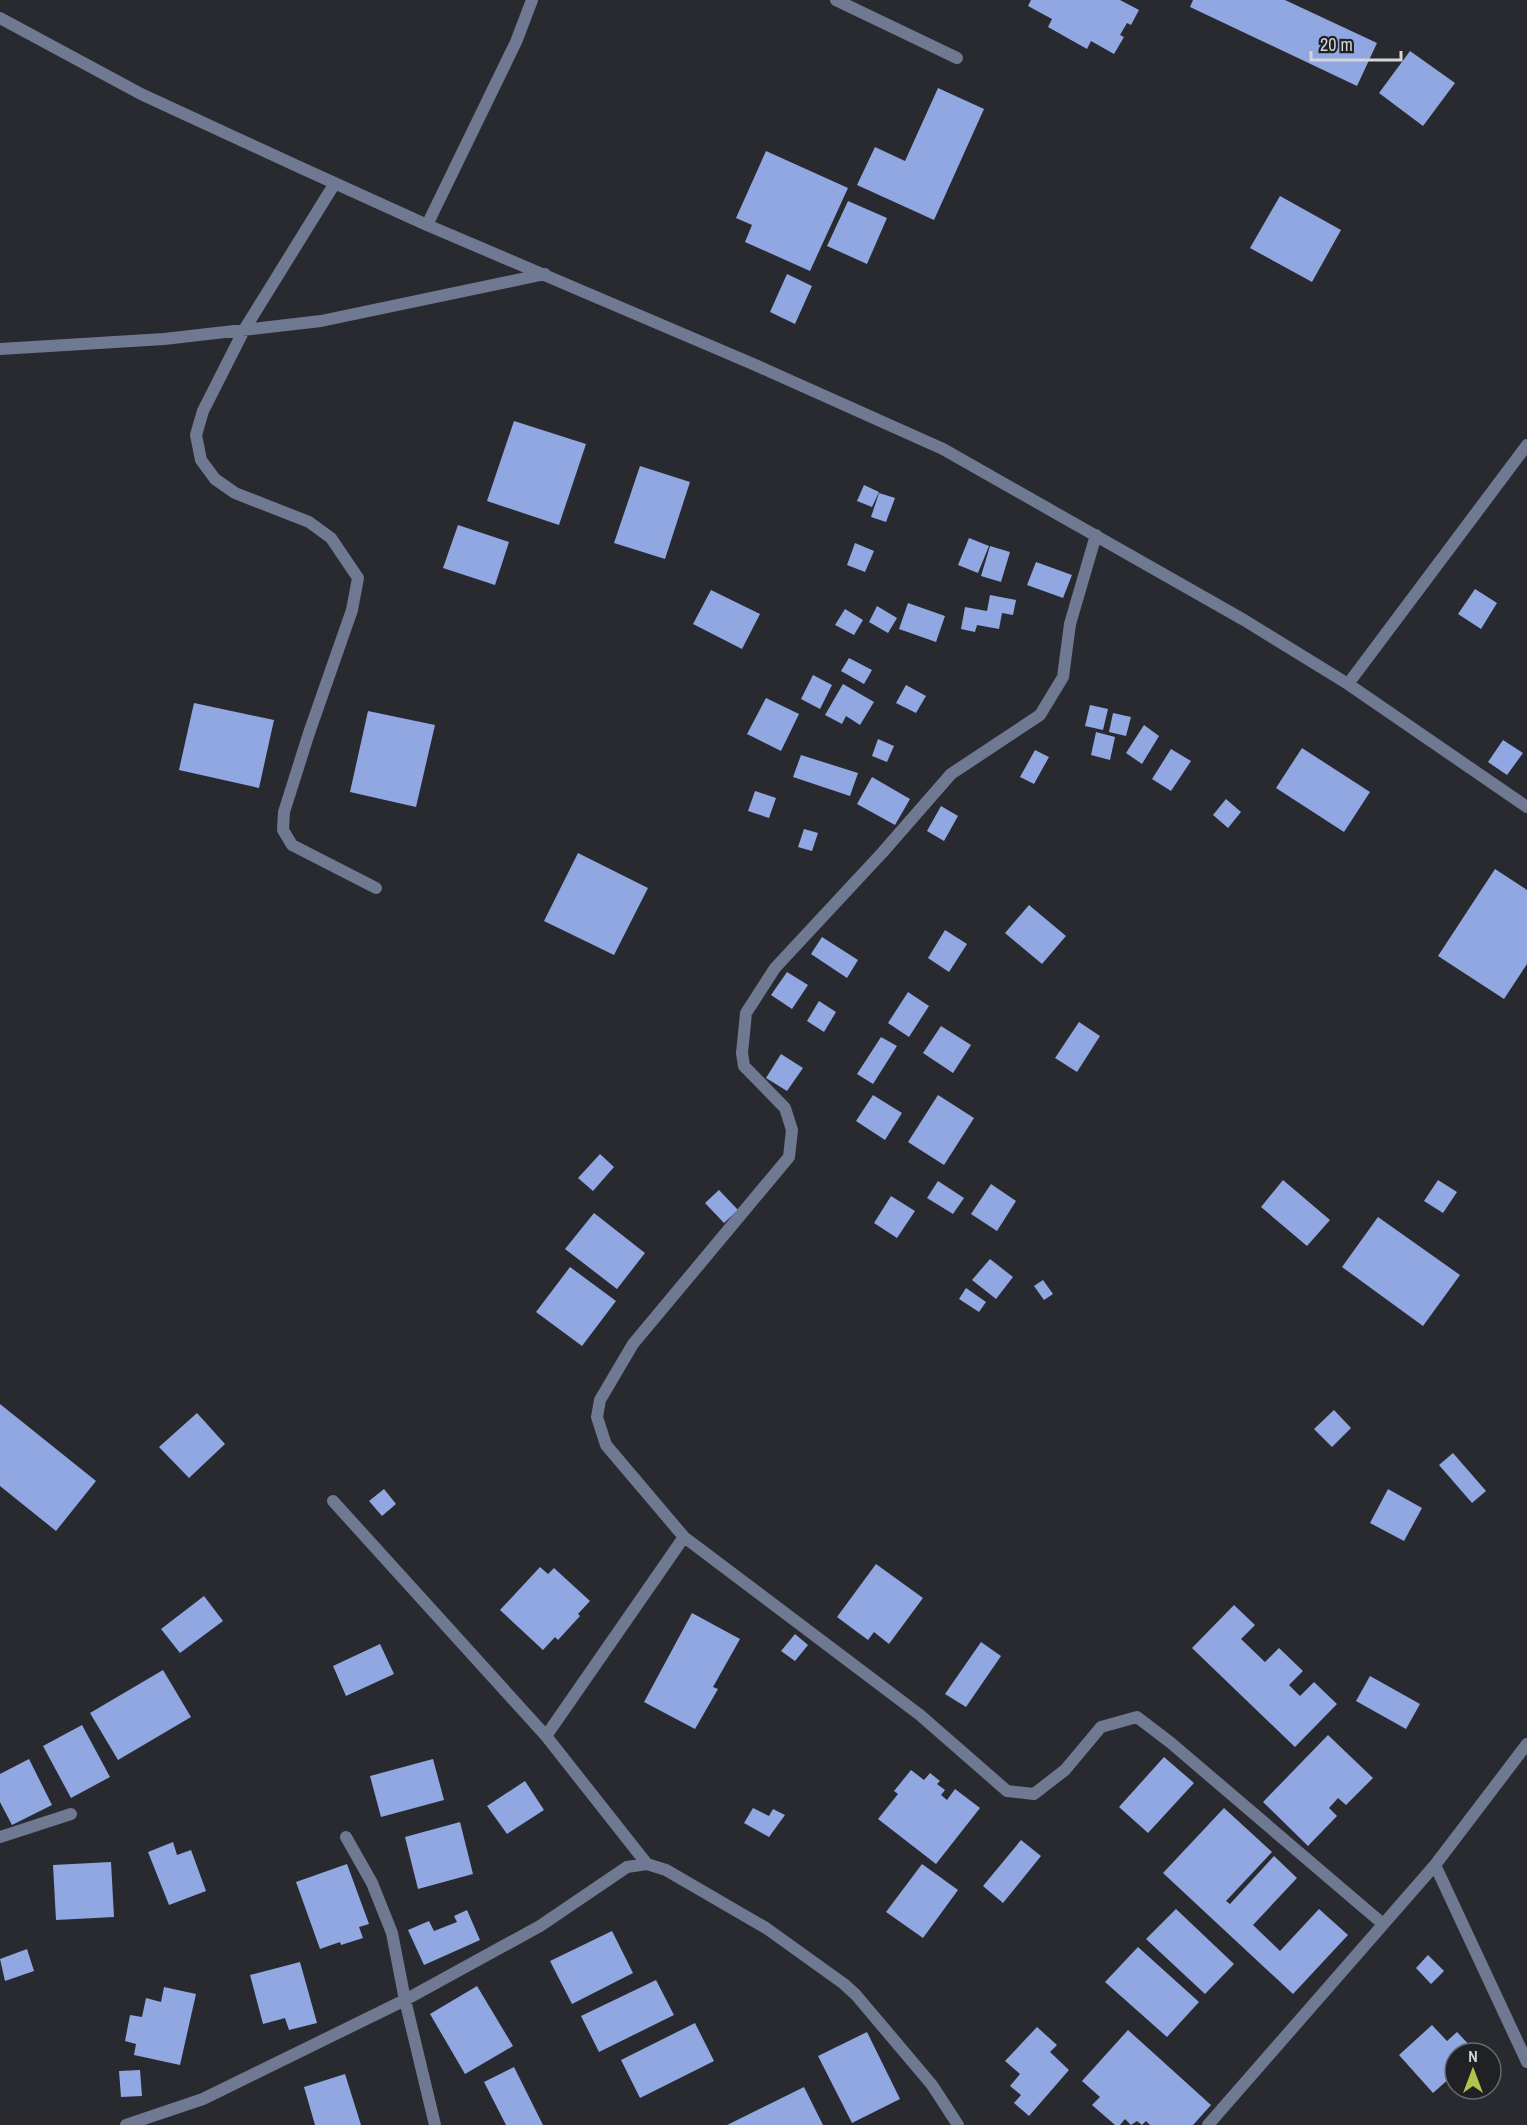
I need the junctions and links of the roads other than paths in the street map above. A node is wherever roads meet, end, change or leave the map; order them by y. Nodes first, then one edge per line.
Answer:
1 (532, 0) edge
2 (836, 0) edge
3 (0, 18) edge
4 (957, 58) dead end
5 (334, 183) junction
6 (427, 225) junction
7 (545, 274) junction
8 (244, 330) junction
9 (0, 349) edge
10 (1527, 445) edge
11 (1096, 535) junction
12 (1347, 684) junction
13 (1527, 807) edge
14 (376, 888) dead end
15 (333, 1501) dead end
16 (684, 1537) junction
17 (546, 1736) junction
18 (1527, 1744) edge
19 (72, 1814) dead end
20 (0, 1837) edge
21 (346, 1837) dead end
22 (647, 1864) junction
23 (1435, 1865) junction
24 (1383, 1923) junction
25 (405, 2000) junction
26 (1527, 2062) edge
27 (126, 2125) edge
28 (435, 2125) edge
29 (958, 2125) edge
30 (1208, 2125) edge

1 - 6 street
2 - 4 street
3 - 5 street
5 - 6 street
5 - 8 street
6 - 7 street
7 - 8 street
7 - 11 street
8 - 9 street
8 - 14 street
10 - 12 street
11 - 12 street
11 - 16 street
12 - 13 street
15 - 17 street
16 - 17 street
16 - 24 street
17 - 22 street
18 - 23 street
19 - 20 street
21 - 25 street
22 - 25 street
22 - 29 street
23 - 24 street
23 - 26 street
24 - 30 street
25 - 27 street
25 - 28 street

